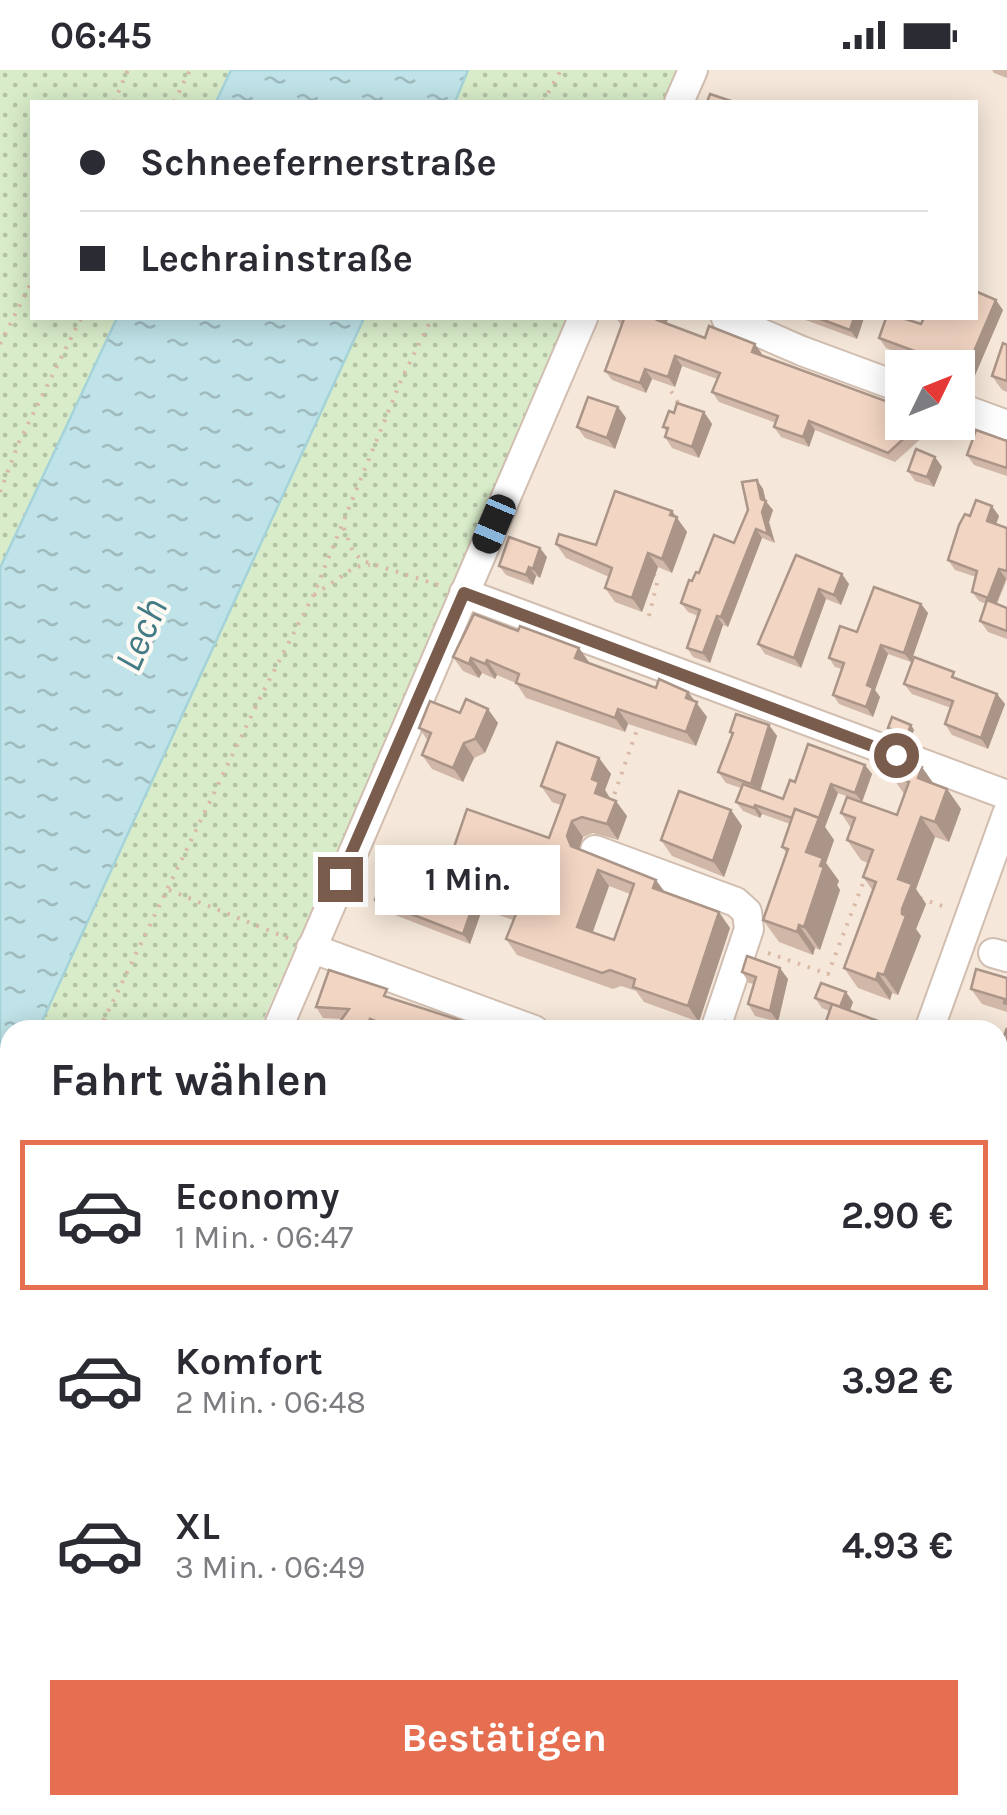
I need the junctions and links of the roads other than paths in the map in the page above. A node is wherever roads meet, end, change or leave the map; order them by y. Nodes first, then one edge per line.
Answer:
1 (693, 70) edge
2 (679, 100) edge
3 (582, 320) edge
4 (731, 320) edge
5 (885, 382) edge
6 (975, 414) edge
7 (1007, 425) edge
8 (464, 593) junction
9 (1007, 795) edge
10 (1007, 814) edge
11 (595, 850) dead end
12 (311, 948) junction
13 (280, 1020) edge
14 (507, 1020) edge
15 (718, 1020) edge
16 (933, 1020) edge

1 - 2 street
3 - 8 street
4 - 5 street
6 - 7 street
8 - 9 street
8 - 12 street
10 - 16 street
11 - 15 street
12 - 13 street
12 - 14 street

